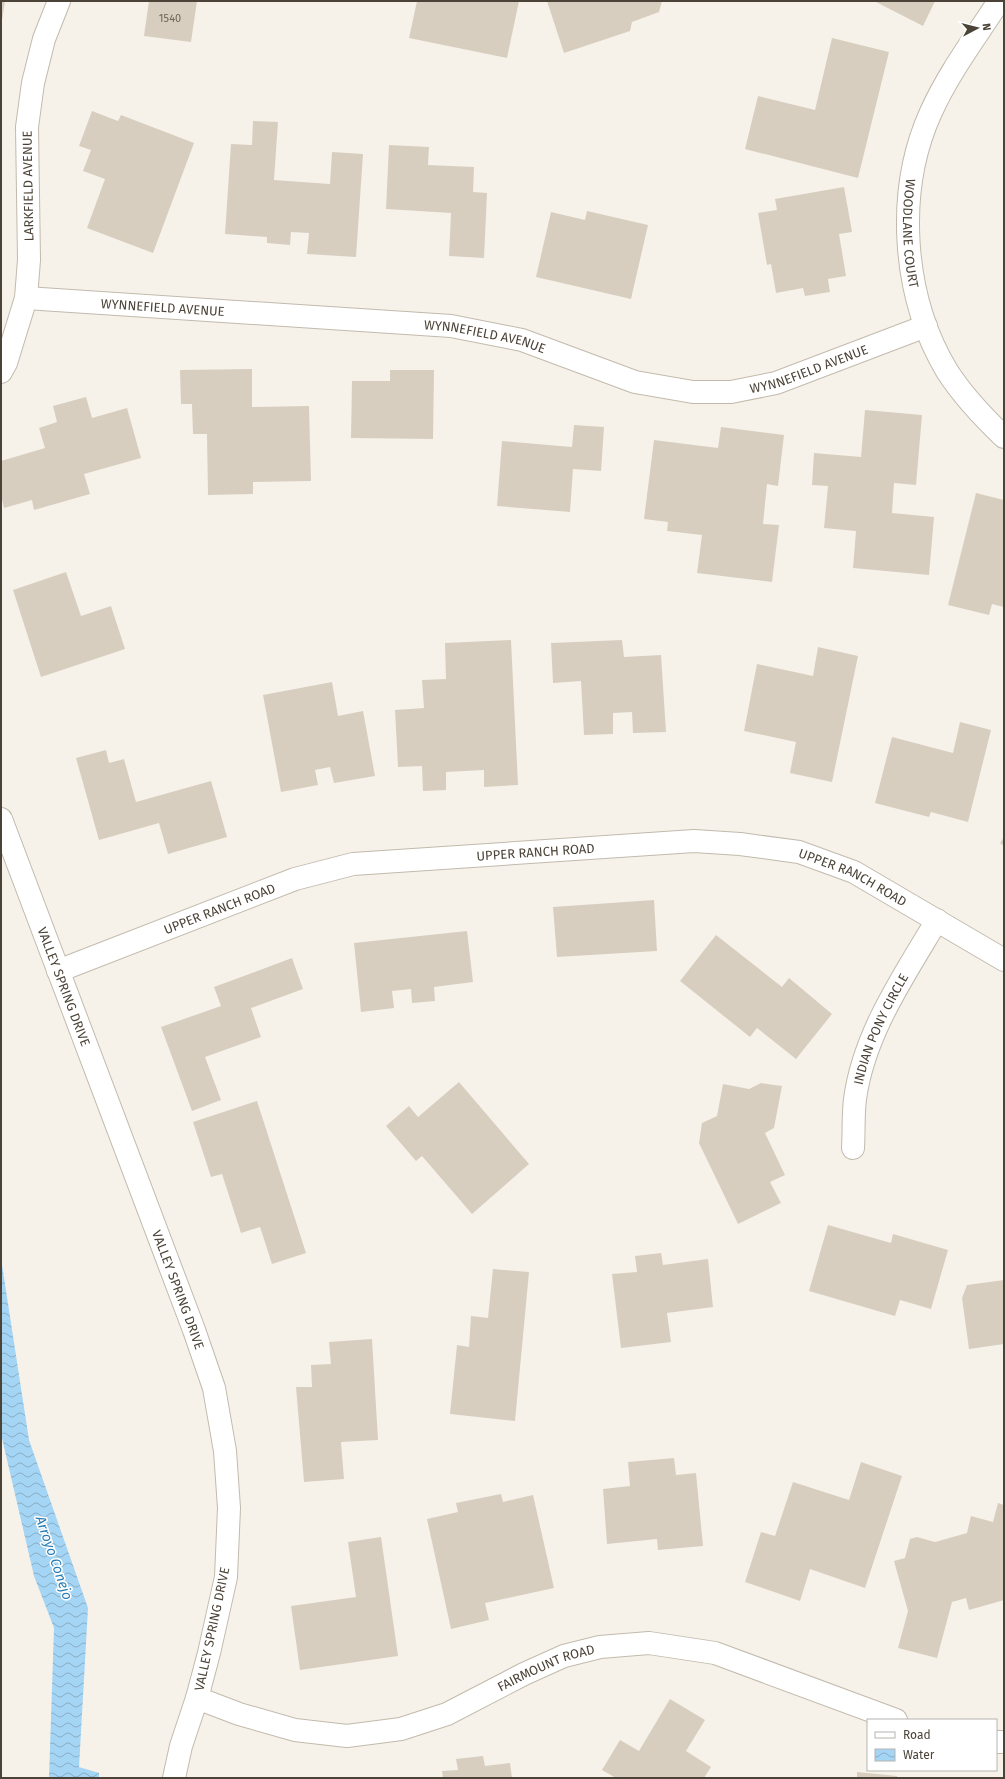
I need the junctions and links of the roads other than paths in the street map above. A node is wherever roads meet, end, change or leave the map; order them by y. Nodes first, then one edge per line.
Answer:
1 (59, 1) edge
2 (999, 1) edge
3 (26, 298) junction
4 (926, 326) junction
5 (1, 372) edge
6 (1004, 437) edge
7 (1, 819) edge
8 (937, 920) junction
9 (1004, 960) edge
10 (58, 971) junction
11 (853, 1148) dead end
12 (197, 1698) junction
13 (893, 1719) edge
14 (174, 1778) edge

1 - 3 street, LARKFIELD AVENUE
2 - 4 street, WOODLANE COURT
3 - 4 street, WYNNEFIELD AVENUE
3 - 5 street, LARKFIELD AVENUE
4 - 6 street, WOODLANE COURT
7 - 10 street, VALLEY SPRING DRIVE
8 - 9 street, UPPER RANCH ROAD
8 - 10 street, UPPER RANCH ROAD
8 - 11 street, INDIAN PONY CIRCLE
10 - 12 street, VALLEY SPRING DRIVE
12 - 13 street, FAIRMOUNT ROAD
12 - 14 street, VALLEY SPRING DRIVE

